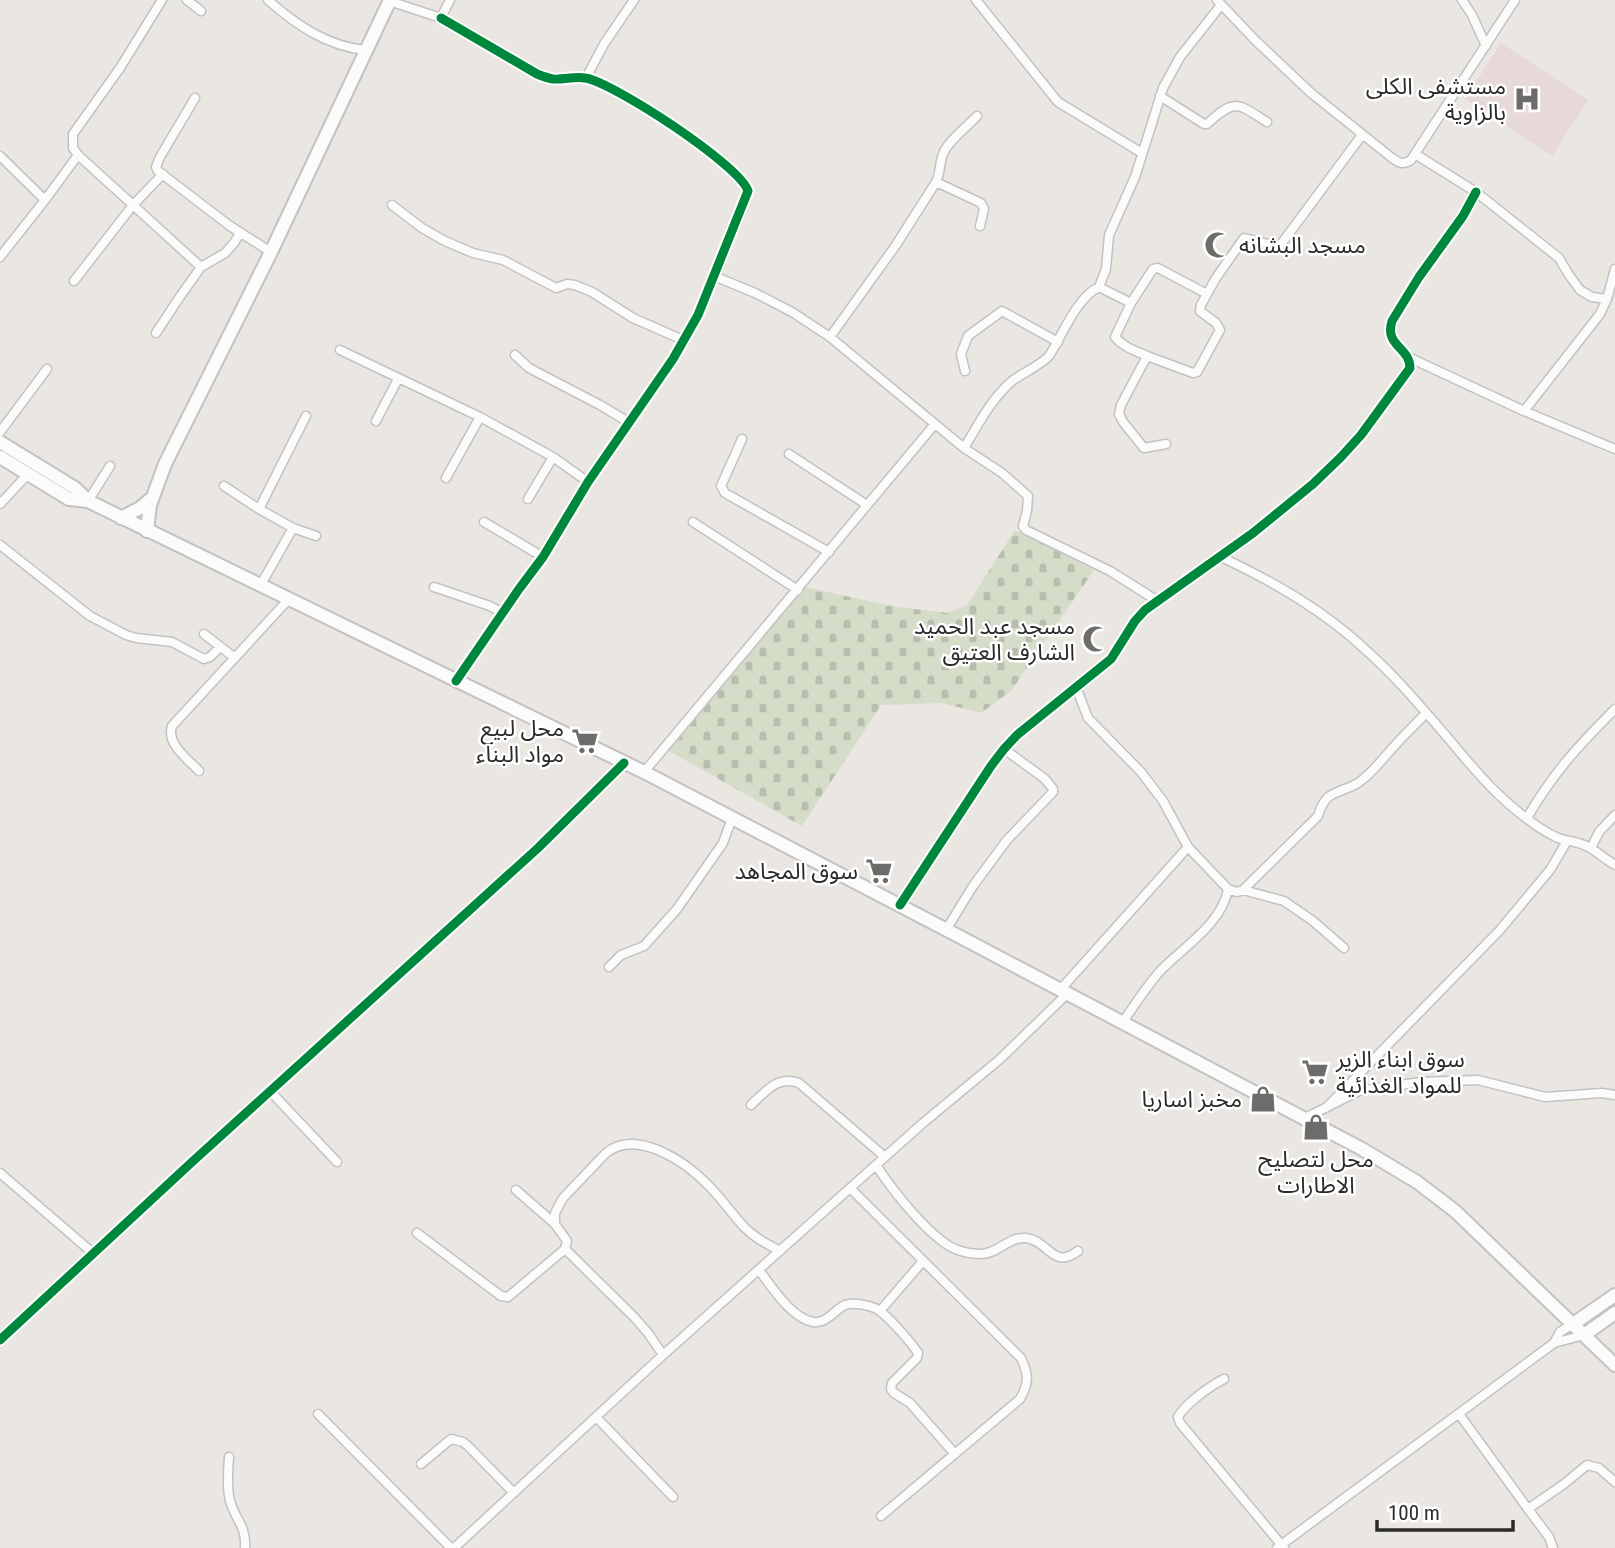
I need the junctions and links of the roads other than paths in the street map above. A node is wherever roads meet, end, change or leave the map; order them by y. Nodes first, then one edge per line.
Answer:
1 (162, 0) edge
2 (187, 0) edge
3 (268, 0) edge
4 (450, 0) edge
5 (634, 0) edge
6 (976, 0) edge
7 (1462, 0) edge
8 (1515, 0) edge
9 (389, 1) edge
10 (1219, 3) edge
11 (201, 10) dead end
12 (441, 18) junction
13 (1486, 46) junction
14 (365, 50) junction
15 (586, 78) junction
16 (1160, 96) junction
17 (195, 98) dead end
18 (977, 116) dead end
19 (1267, 122) dead end
20 (1362, 135) junction
21 (1142, 153) junction
22 (1415, 154) junction
23 (78, 155) junction
24 (0, 156) edge
25 (163, 174) junction
26 (936, 182) junction
27 (1476, 192) junction
28 (45, 200) junction
29 (133, 205) junction
30 (392, 205) dead end
31 (980, 226) dead end
32 (240, 233) junction
33 (271, 252) junction
34 (0, 257) edge
35 (201, 267) junction
36 (1615, 269) edge
37 (714, 276) junction
38 (74, 281) dead end
39 (1099, 287) junction
40 (1207, 295) junction
41 (1607, 299) junction
42 (1131, 303) junction
43 (156, 333) dead end
44 (830, 337) junction
45 (683, 340) junction
46 (1058, 342) junction
47 (340, 350) dead end
48 (515, 355) dead end
49 (1147, 356) junction
50 (1408, 357) junction
51 (47, 369) dead end
52 (965, 371) dead end
53 (398, 379) junction
54 (1524, 411) junction
55 (306, 416) dead end
56 (480, 417) junction
57 (376, 421) dead end
58 (630, 423) junction
59 (935, 424) junction
60 (0, 432) edge
61 (741, 439) dead end
62 (0, 442) edge
63 (1166, 444) dead end
64 (964, 447) junction
65 (1615, 449) edge
66 (789, 454) dead end
67 (0, 457) edge
68 (553, 457) junction
69 (110, 466) dead end
70 (29, 474) junction
71 (446, 478) dead end
72 (589, 482) junction
73 (224, 486) dead end
74 (153, 497) junction
75 (528, 499) dead end
76 (88, 501) junction
77 (0, 504) edge
78 (867, 505) junction
79 (259, 509) junction
80 (121, 518) junction
81 (484, 522) dead end
82 (693, 523) dead end
83 (293, 528) junction
84 (147, 530) junction
85 (316, 536) dead end
86 (0, 545) edge
87 (829, 552) junction
88 (1221, 556) junction
89 (543, 557) junction
90 (260, 586) junction
91 (435, 587) dead end
92 (798, 590) junction
93 (288, 600) junction
94 (1156, 600) junction
95 (503, 613) junction
96 (204, 634) dead end
97 (220, 647) junction
98 (235, 658) junction
99 (456, 681) junction
100 (1076, 687) junction
101 (1615, 709) edge
102 (1426, 713) junction
103 (1004, 749) junction
104 (624, 762) junction
105 (199, 771) dead end
106 (644, 772) junction
107 (1615, 816) edge
108 (732, 818) junction
109 (1527, 818) junction
110 (1567, 841) junction
111 (1188, 847) junction
112 (1591, 848) junction
113 (1615, 865) edge
114 (1228, 889) junction
115 (1243, 890) junction
116 (900, 905) junction
117 (946, 930) junction
118 (1344, 948) dead end
119 (609, 967) dead end
120 (1064, 992) junction
121 (1122, 1023) junction
122 (270, 1091) junction
123 (1615, 1095) edge
124 (751, 1105) dead end
125 (1326, 1108) junction
126 (1305, 1118) junction
127 (885, 1157) junction
128 (337, 1162) dead end
129 (876, 1165) junction
130 (0, 1173) edge
131 (850, 1188) junction
132 (516, 1190) dead end
133 (555, 1224) junction
134 (417, 1233) dead end
135 (565, 1249) junction
136 (780, 1251) junction
137 (1079, 1251) dead end
138 (94, 1254) junction
139 (923, 1261) junction
140 (759, 1270) junction
141 (1615, 1296) edge
142 (880, 1311) junction
143 (1615, 1313) edge
144 (1573, 1324) junction
145 (1584, 1335) junction
146 (0, 1340) edge
147 (1554, 1343) junction
148 (663, 1355) junction
149 (1615, 1365) edge
150 (1224, 1379) dead end
151 (318, 1414) dead end
152 (1460, 1414) junction
153 (596, 1417) junction
154 (955, 1454) junction
155 (229, 1457) dead end
156 (421, 1464) dead end
157 (1615, 1482) edge
158 (514, 1493) junction
159 (673, 1497) dead end
160 (1528, 1509) junction
161 (881, 1516) dead end
162 (1281, 1547) edge
163 (245, 1548) edge
164 (453, 1548) edge
165 (1553, 1548) edge

1 - 23 street
2 - 11 street
3 - 14 street
4 - 12 street
5 - 15 street
6 - 21 street
7 - 13 street
8 - 13 street
9 - 12 street
9 - 14 main road
10 - 16 street
10 - 20 street
12 - 15 street
13 - 22 street
14 - 33 main road
15 - 37 street
16 - 19 street
16 - 21 street
17 - 25 street
18 - 26 street
20 - 22 street
20 - 40 street
21 - 39 street
22 - 27 street
23 - 28 street
23 - 29 street
24 - 28 street
25 - 29 street
25 - 32 street
26 - 31 street
26 - 44 street
27 - 41 street
27 - 50 street
28 - 34 street
29 - 35 street
29 - 38 street
30 - 45 street
32 - 33 street
32 - 35 street
33 - 74 main road
35 - 43 street
36 - 41 street
37 - 44 street
37 - 45 street
39 - 42 street
39 - 46 street
40 - 42 street
40 - 49 street
41 - 54 street
42 - 49 street
44 - 59 street
45 - 58 street
46 - 52 street
46 - 64 street
47 - 53 street
48 - 58 street
49 - 63 street
50 - 54 street
50 - 88 street
51 - 60 street
53 - 56 street
53 - 57 street
54 - 65 street
55 - 79 street
56 - 68 street
56 - 71 street
58 - 72 street
59 - 64 street
59 - 78 street
61 - 87 street
62 - 76 main road
64 - 94 street
66 - 78 street
67 - 70 main road
68 - 72 street
68 - 75 street
69 - 76 street
70 - 76 main road
70 - 77 street
72 - 89 street
73 - 79 street
74 - 80 main road
74 - 84 main road
76 - 80 main road
78 - 87 street
79 - 83 street
80 - 84 main road
81 - 89 street
82 - 92 street
83 - 85 street
83 - 90 street
84 - 90 main road
86 - 97 street
87 - 92 street
88 - 94 street
88 - 102 street
89 - 95 street
90 - 93 main road
91 - 95 street
92 - 106 street
93 - 98 street
93 - 99 main road
94 - 100 street
95 - 99 street
96 - 97 street
97 - 98 street
98 - 105 street
99 - 104 main road
100 - 103 street
100 - 111 street
101 - 109 street
102 - 109 street
102 - 115 street
103 - 116 street
103 - 117 street
104 - 106 main road
104 - 122 street
106 - 108 main road
107 - 112 street
108 - 116 main road
108 - 119 street
109 - 110 street
110 - 112 street
110 - 125 street
111 - 114 street
111 - 120 street
112 - 113 street
114 - 115 street
114 - 121 street
115 - 118 street
116 - 117 main road
117 - 120 main road
120 - 121 main road
120 - 127 street
121 - 126 main road
122 - 128 street
122 - 138 street
123 - 125 street
124 - 127 street
125 - 126 street
126 - 144 main road
127 - 129 street
129 - 131 street
129 - 137 street
130 - 138 street
131 - 136 street
131 - 139 street
132 - 133 street
133 - 135 street
133 - 136 street
134 - 135 street
135 - 148 street
136 - 140 street
138 - 146 street
139 - 142 street
139 - 154 street
140 - 142 street
140 - 148 street
141 - 144 main road
142 - 154 street
143 - 145 main road
144 - 145 main road
144 - 147 street
145 - 147 street
145 - 149 main road
147 - 152 street
148 - 153 street
150 - 162 street
151 - 164 street
152 - 160 street
152 - 162 street
153 - 158 street
153 - 159 street
154 - 161 street
155 - 163 street
156 - 158 street
157 - 160 street
158 - 164 street
160 - 165 street

